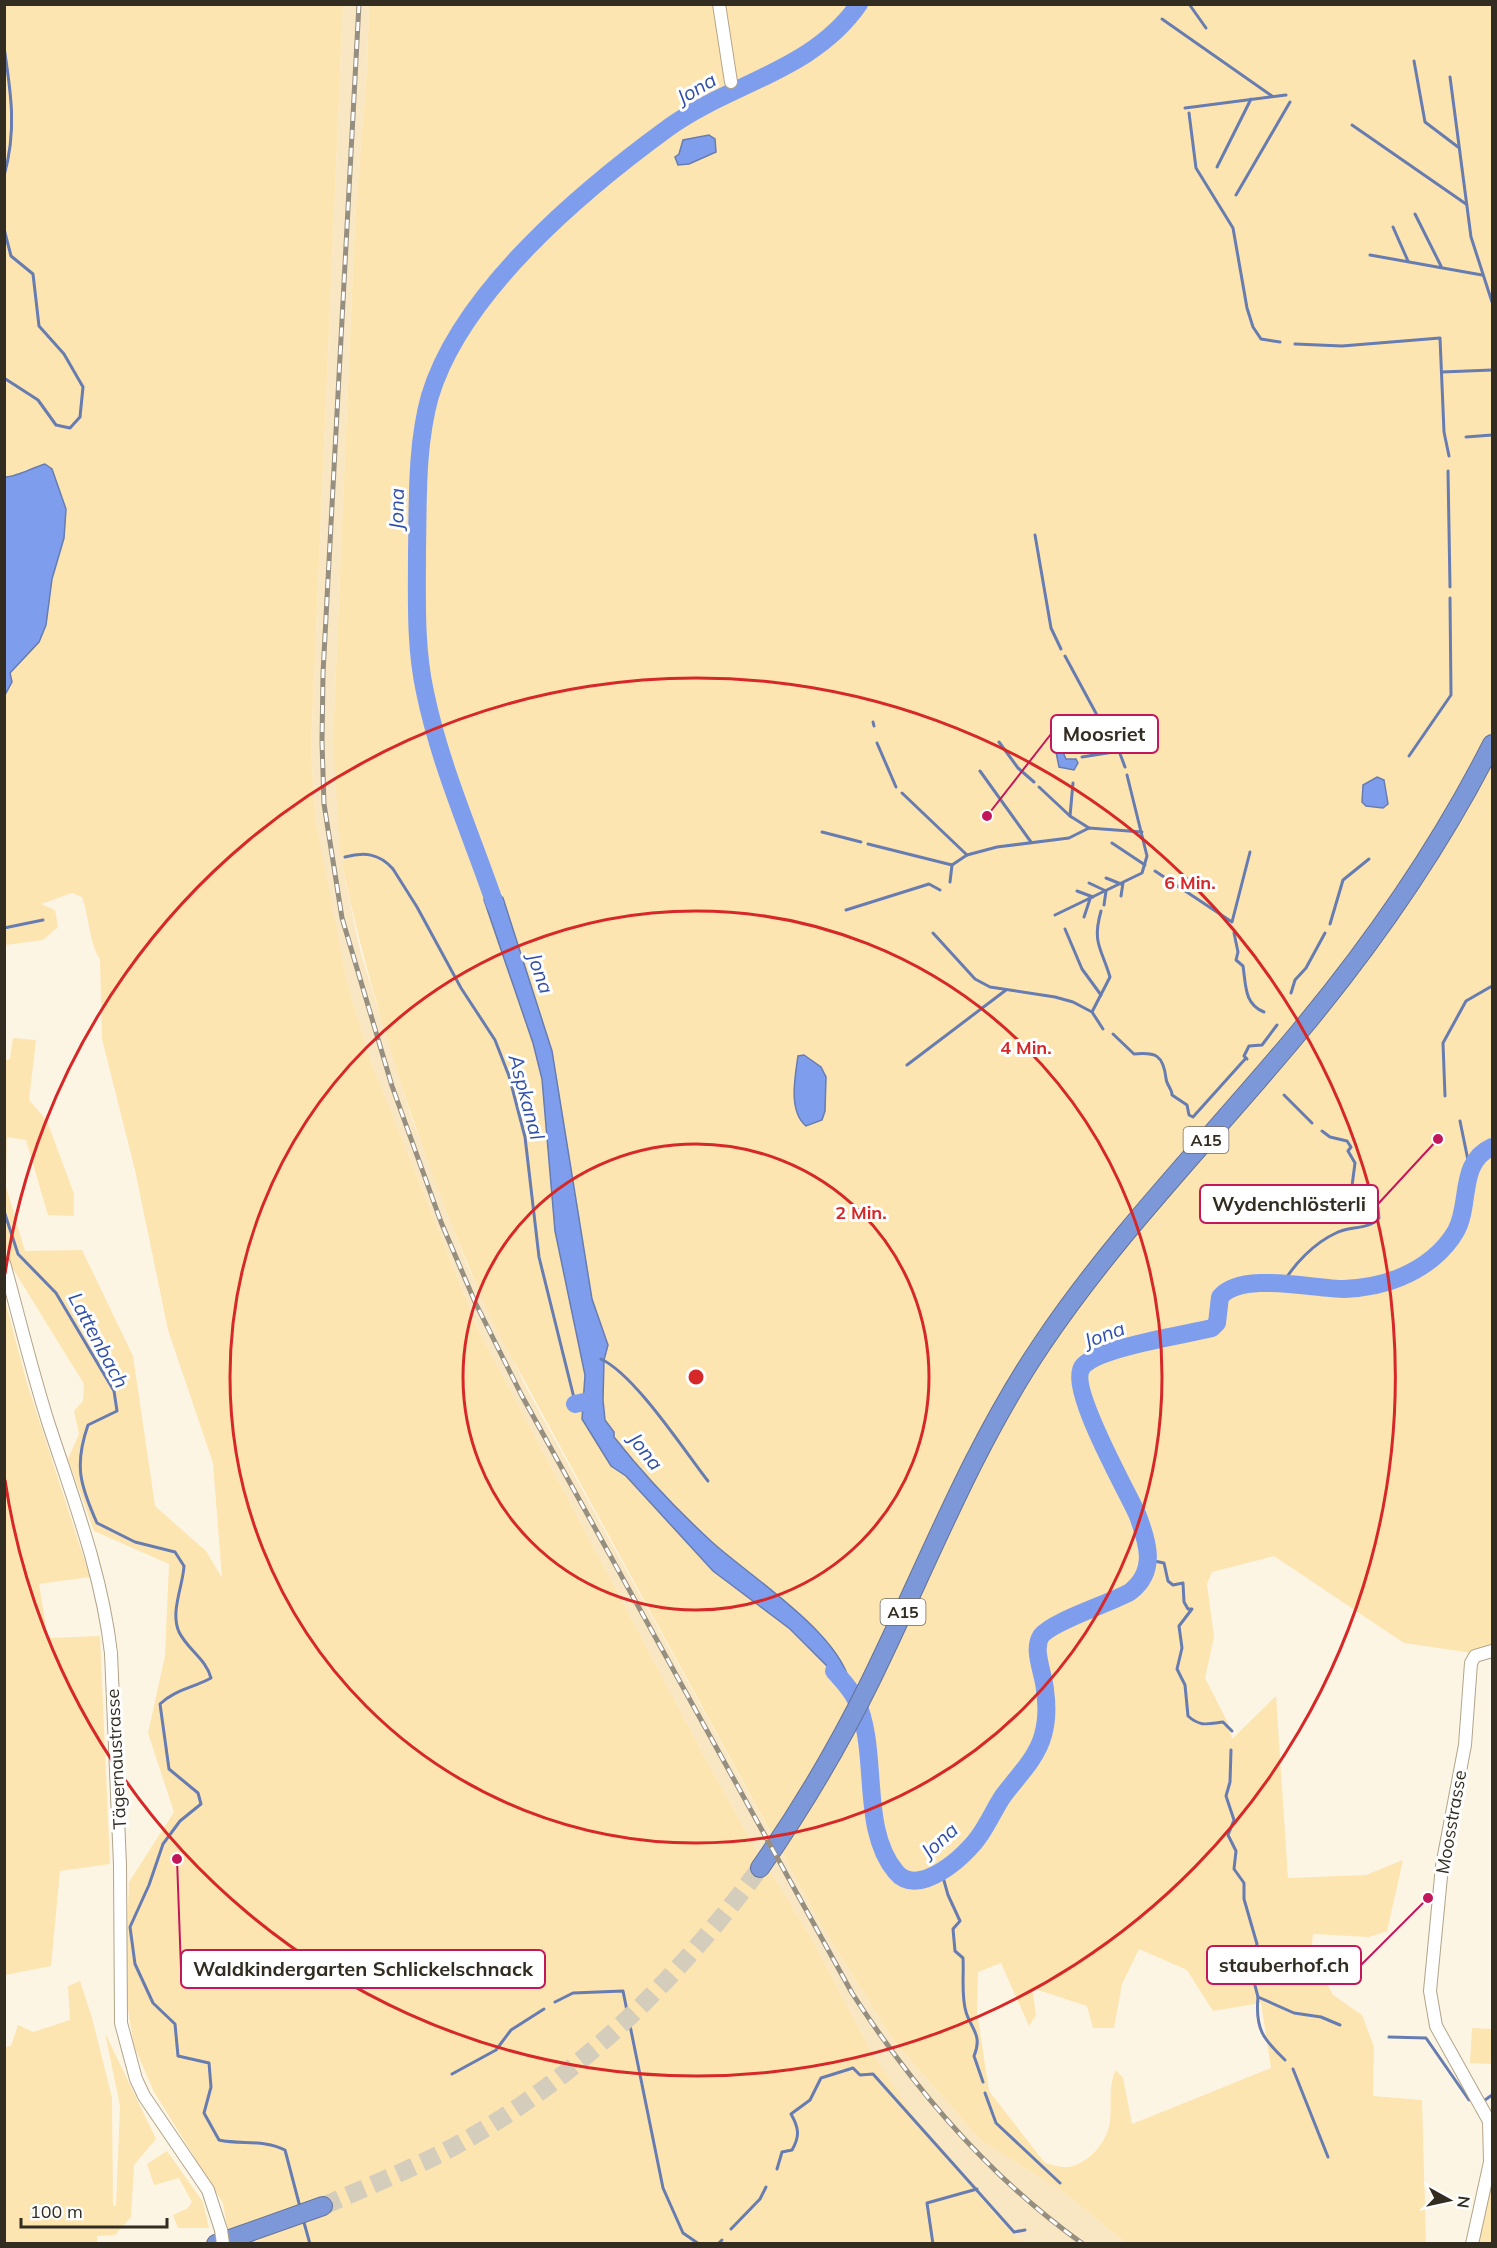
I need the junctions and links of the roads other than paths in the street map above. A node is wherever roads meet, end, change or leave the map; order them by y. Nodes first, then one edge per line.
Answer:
1 (719, 4) edge
2 (731, 82) dead end
3 (1492, 744) edge
4 (4, 1263) edge
5 (1492, 1652) edge
6 (760, 1868) tunnel mouth
7 (1491, 2122) edge
8 (317, 2209) tunnel mouth
9 (219, 2237) edge
10 (223, 2244) edge
11 (1472, 2244) edge

1 - 2 street
3 - 6 highway, A15
4 - 9 street, Tägernaustrasse
5 - 7 street, Moosstrasse
7 - 11 street, Moosstrasse
8 - 9 highway
9 - 10 street, Tägernaustrasse, bridge

